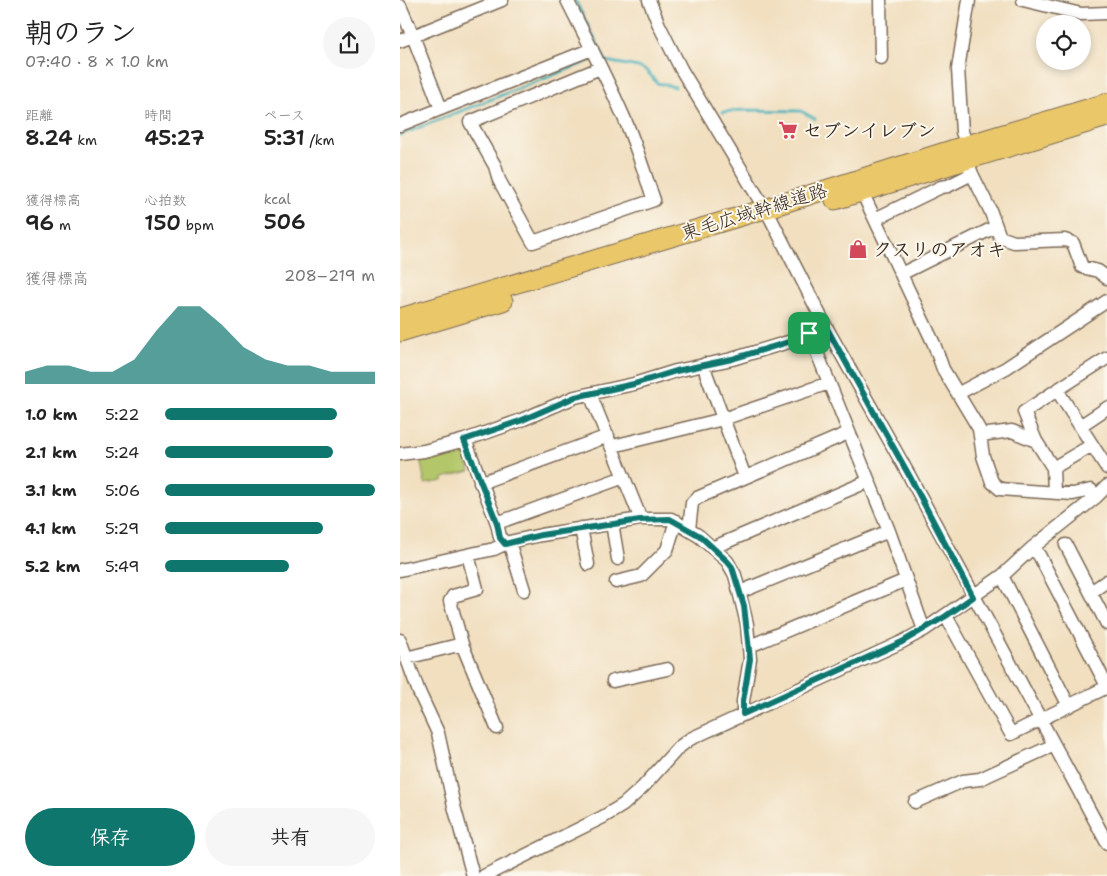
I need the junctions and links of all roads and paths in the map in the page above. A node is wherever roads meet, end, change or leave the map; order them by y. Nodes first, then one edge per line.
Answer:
1 (502, 0) edge
2 (567, 0) edge
3 (649, 0) edge
4 (880, 0) edge
5 (969, 0) edge
6 (1023, 0) edge
7 (400, 6) edge
8 (1107, 13) edge
9 (413, 36) junction
10 (400, 41) edge
11 (592, 49) junction
12 (881, 58) dead end
13 (600, 68) junction
14 (1107, 103) edge
15 (441, 109) junction
16 (1107, 117) edge
17 (400, 125) edge
18 (969, 160) junction
19 (862, 192) junction
20 (768, 214) junction
21 (875, 219) junction
22 (995, 227) junction
23 (901, 274) junction
24 (1107, 278) edge
25 (1107, 301) edge
26 (400, 318) edge
27 (825, 325) junction
28 (400, 332) edge
29 (809, 333) junction
30 (1107, 358) edge
31 (705, 364) junction
32 (829, 383) junction
33 (1057, 390) junction
34 (959, 393) junction
35 (590, 394) junction
36 (1107, 408) edge
37 (723, 419) junction
38 (1080, 426) junction
39 (848, 433) junction
40 (980, 435) junction
41 (464, 440) junction
42 (1036, 440) junction
43 (610, 441) junction
44 (1092, 445) junction
45 (400, 454) edge
46 (1105, 462) edge
47 (1053, 468) junction
48 (624, 477) junction
49 (745, 477) junction
50 (869, 481) junction
51 (480, 483) junction
52 (1107, 486) edge
53 (1054, 492) junction
54 (1096, 497) junction
55 (640, 520) junction
56 (676, 521) junction
57 (497, 523) junction
58 (612, 523) junction
59 (581, 528) junction
60 (689, 529) junction
61 (889, 531) junction
62 (507, 543) junction
63 (1066, 545) dead end
64 (712, 548) junction
65 (1032, 548) junction
66 (468, 555) junction
67 (618, 559) dead end
68 (588, 564) dead end
69 (400, 570) edge
70 (1002, 576) junction
71 (906, 580) junction
72 (1107, 581) edge
73 (616, 582) dead end
74 (524, 590) dead end
75 (740, 592) junction
76 (1091, 592) junction
77 (973, 597) junction
78 (946, 616) junction
79 (1107, 624) edge
80 (924, 630) junction
81 (400, 640) edge
82 (462, 644) junction
83 (750, 646) junction
84 (406, 658) junction
85 (667, 670) dead end
86 (613, 681) dead end
87 (1107, 687) edge
88 (1069, 706) junction
89 (743, 714) junction
90 (1040, 720) junction
91 (497, 728) dead end
92 (1054, 745) junction
93 (915, 802) dead end
94 (1107, 843) edge
95 (473, 876) edge
96 (484, 876) edge

1 - 9 street
2 - 11 street
3 - 20 street
4 - 12 street
5 - 18 street
6 - 8 street
7 - 9 street
9 - 10 street
9 - 15 street
11 - 13 street
11 - 15 street
13 - 13 street
14 - 18 highway, 東毛広域幹線道路
15 - 17 street
16 - 18 highway, 東毛広域幹線道路
18 - 19 highway, 東毛広域幹線道路
18 - 20 highway, 東毛広域幹線道路
18 - 21 street
18 - 22 street
19 - 20 highway, 東毛広域幹線道路
19 - 21 street
20 - 26 highway, 東毛広域幹線道路
20 - 27 street
20 - 28 highway, 東毛広域幹線道路
21 - 23 street
22 - 23 street
22 - 24 street
23 - 34 street
25 - 34 street
27 - 29 street
27 - 77 street
29 - 31 street
29 - 32 street
30 - 33 street
31 - 35 street
31 - 37 street
32 - 37 street
32 - 39 street
33 - 38 street
33 - 42 street
34 - 40 street
35 - 41 street
35 - 43 street
36 - 38 street
37 - 43 street
37 - 49 street
38 - 44 street
39 - 49 street
39 - 50 street
40 - 42 street
40 - 53 street
41 - 45 street
41 - 51 street
42 - 47 street
43 - 48 street
43 - 51 street
44 - 46 street
44 - 47 street
47 - 53 street
48 - 55 street
48 - 57 street
49 - 60 street
50 - 61 street
50 - 64 street
51 - 57 street
52 - 54 street
53 - 54 street
54 - 65 street
55 - 56 street
55 - 58 street
56 - 60 street
56 - 73 street
57 - 62 street
58 - 59 street
58 - 67 street
59 - 62 street
59 - 68 street
60 - 64 street
61 - 71 street
61 - 75 street
62 - 66 street
62 - 74 street
63 - 76 street
64 - 75 street
65 - 70 street
65 - 87 street
66 - 69 street
66 - 82 street
70 - 77 street
70 - 88 street
71 - 80 street
71 - 83 street
72 - 76 street
75 - 83 street
76 - 79 street
77 - 78 street
77 - 90 street
78 - 80 street
78 - 90 street
80 - 89 street
81 - 84 street
82 - 84 street
82 - 91 street
83 - 89 street
84 - 95 street
85 - 86 street
87 - 88 street
88 - 90 street
89 - 96 street
90 - 92 street
92 - 93 street
92 - 94 street

